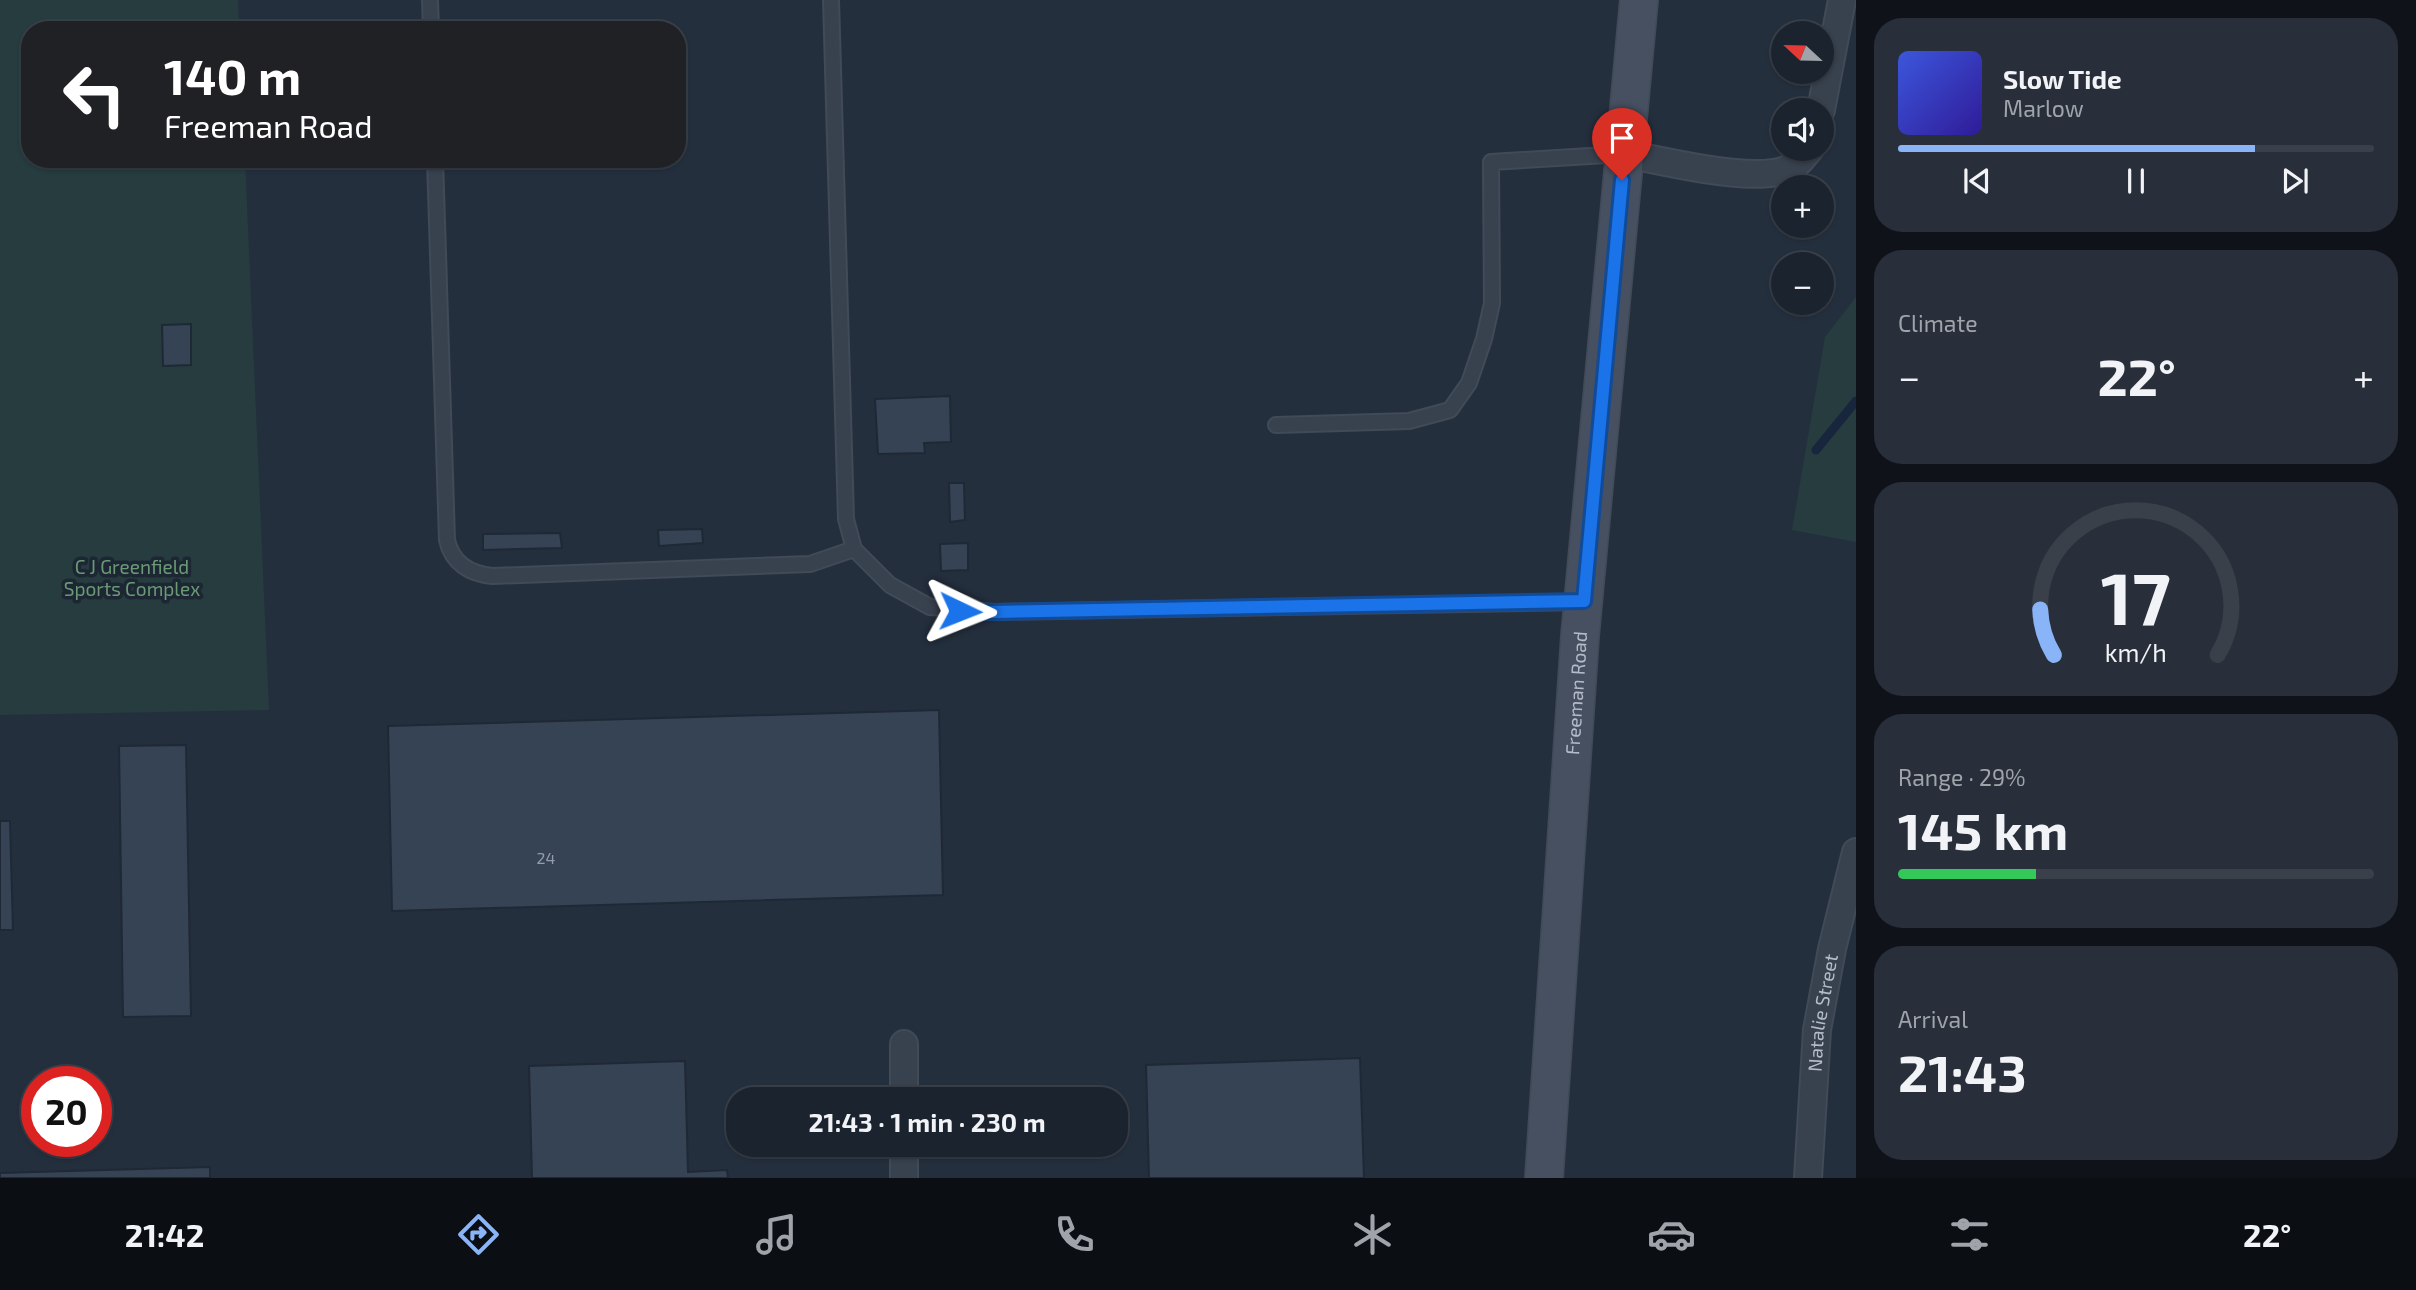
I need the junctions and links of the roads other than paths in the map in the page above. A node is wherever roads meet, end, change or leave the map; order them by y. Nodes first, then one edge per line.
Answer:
1 (430, 0) edge
2 (831, 0) edge
3 (1639, 0) edge
4 (1842, 0) edge
5 (431, 21) edge
6 (1823, 98) edge
7 (1625, 154) junction
8 (1799, 161) edge
9 (434, 168) edge
10 (1276, 425) dead end
11 (853, 549) junction
12 (1584, 601) junction
13 (1856, 852) edge
14 (904, 1044) dead end
15 (904, 1087) edge
16 (904, 1157) edge
17 (905, 1178) edge
18 (1544, 1178) edge
19 (1808, 1178) edge

1 - 5 lane
2 - 11 lane
3 - 7 street, Freeman Road
4 - 6 street
7 - 8 street
7 - 10 lane
7 - 12 street, Freeman Road
9 - 11 lane
11 - 12 lane
12 - 18 street, Freeman Road
13 - 19 street, Natalie Street
14 - 15 street
16 - 17 street

